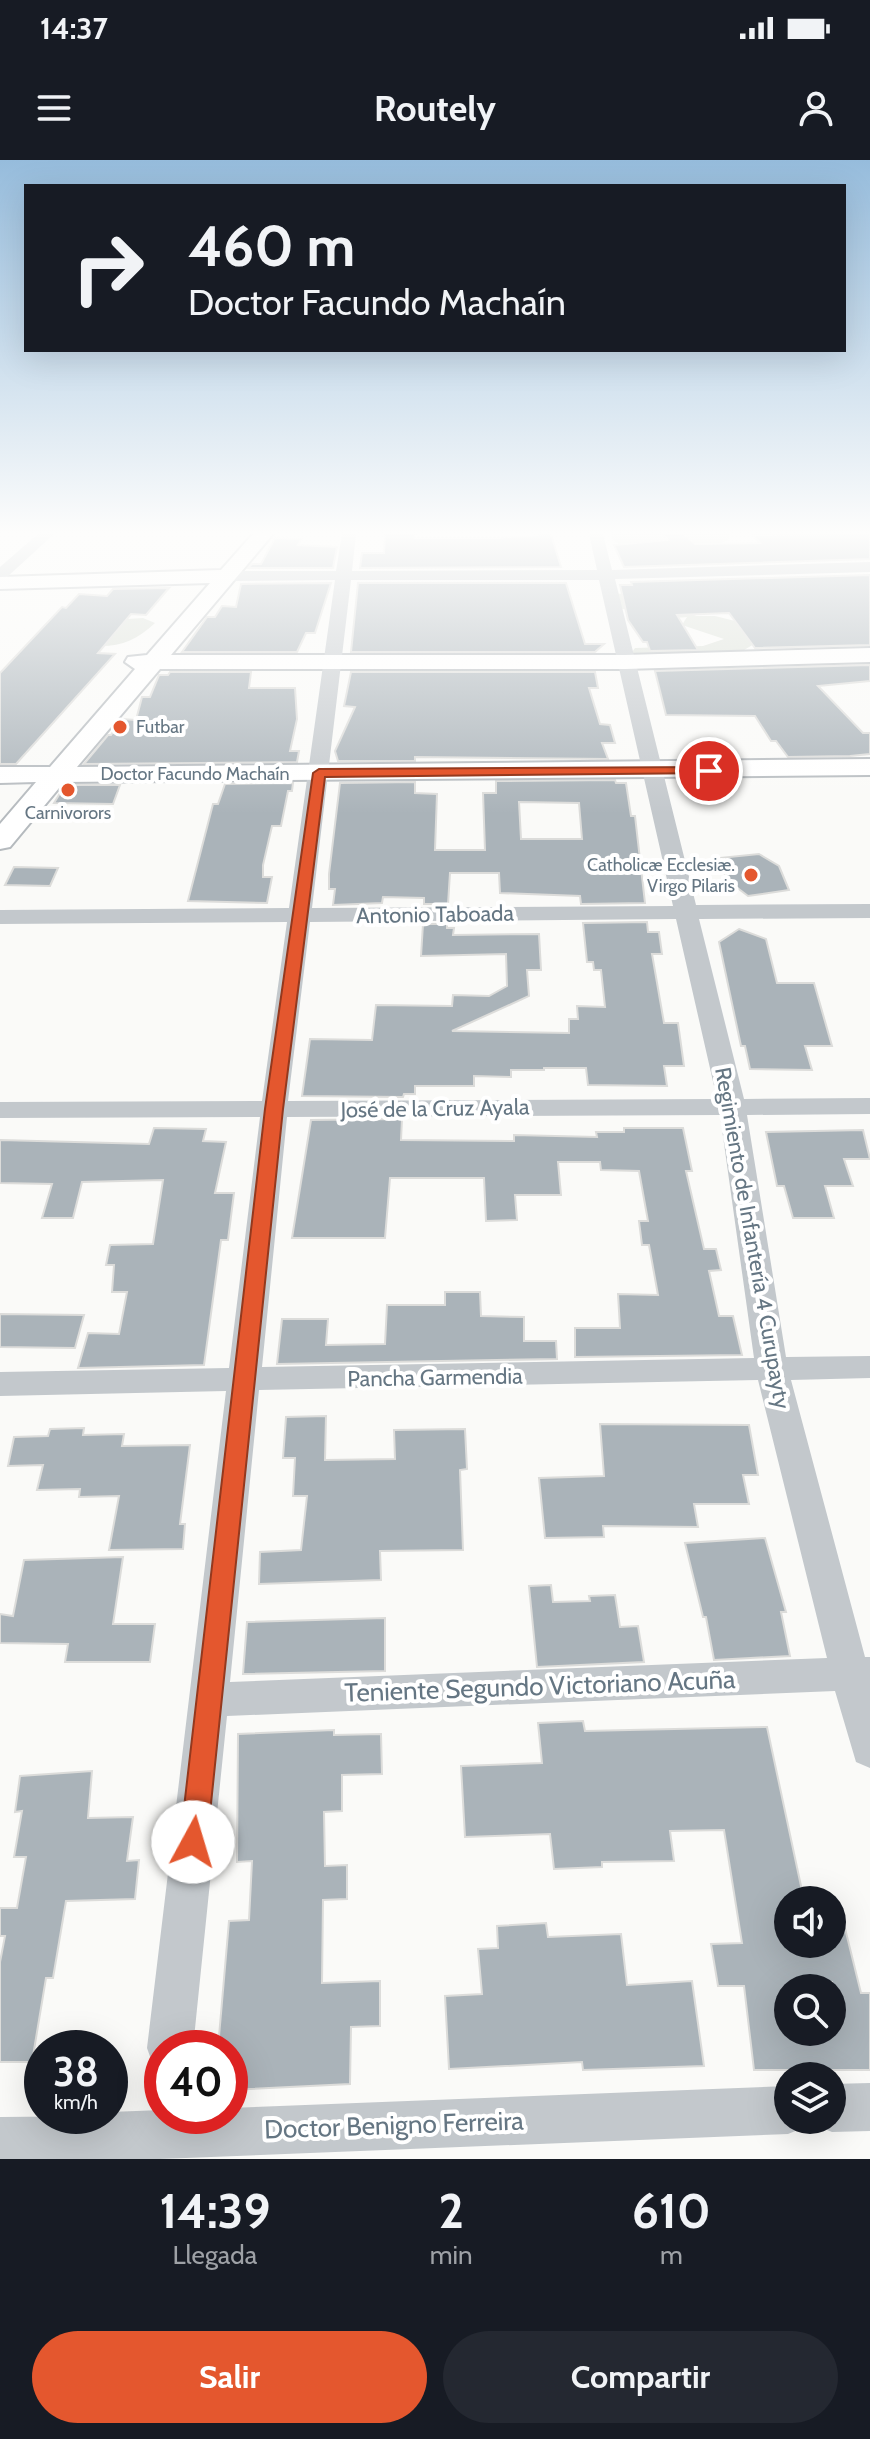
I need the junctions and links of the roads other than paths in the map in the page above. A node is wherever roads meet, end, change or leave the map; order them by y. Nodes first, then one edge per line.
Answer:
1 (175, 627) edge
2 (338, 627) edge
3 (617, 627) edge
4 (870, 655) edge
5 (146, 662) junction
6 (333, 662) junction
7 (625, 662) junction
8 (870, 767) edge
9 (651, 771) junction
10 (319, 773) junction
11 (0, 775) edge
12 (47, 775) junction
13 (0, 820) edge
14 (0, 841) edge
15 (685, 911) junction
16 (870, 911) edge
17 (301, 916) junction
18 (0, 917) edge
19 (732, 1105) junction
20 (870, 1106) edge
21 (274, 1109) junction
22 (0, 1110) edge
23 (870, 1367) edge
24 (772, 1370) junction
25 (244, 1381) junction
26 (0, 1384) edge
27 (860, 1673) edge
28 (210, 1700) junction
29 (870, 1750) edge
30 (172, 2030) edge
31 (870, 2107) edge
32 (846, 2108) edge
33 (774, 2111) edge
34 (161, 2136) edge
35 (0, 2141) edge

1 - 5 main road
2 - 6 street
3 - 7 street, Regimiento de Infantería 4 Curupayty
4 - 7 main road
5 - 6 main road
5 - 12 main road
6 - 7 main road
6 - 10 street
7 - 9 street, Regimiento de Infantería 4 Curupayty
8 - 9 main road, Doctor Facundo Machaín
9 - 10 main road, Doctor Facundo Machaín
9 - 15 street, Regimiento de Infantería 4 Curupayty
10 - 12 main road, Doctor Facundo Machaín
10 - 17 street
11 - 12 main road, Doctor Facundo Machaín
12 - 13 main road
12 - 14 main road
15 - 16 street, Antonio Taboada
15 - 17 street, Antonio Taboada
15 - 19 street, Regimiento de Infantería 4 Curupayty
17 - 18 street, Antonio Taboada
17 - 21 street
19 - 20 street, José de la Cruz Ayala
19 - 21 street, José de la Cruz Ayala
19 - 24 street, Regimiento de Infantería 4 Curupayty
21 - 22 street, José de la Cruz Ayala
21 - 25 street
23 - 24 street, Pancha Garmendia
24 - 25 street, Pancha Garmendia
24 - 27 street, Regimiento de Infantería 4 Curupayty
25 - 26 street, Pancha Garmendia
25 - 28 street
27 - 28 street, Teniente Segundo Victoriano Acuña
27 - 29 street, Regimiento de Infantería 4 Curupayty
28 - 30 street
31 - 32 street
33 - 34 street, Doctor Benigno Ferreira
34 - 35 street, Doctor Benigno Ferreira

